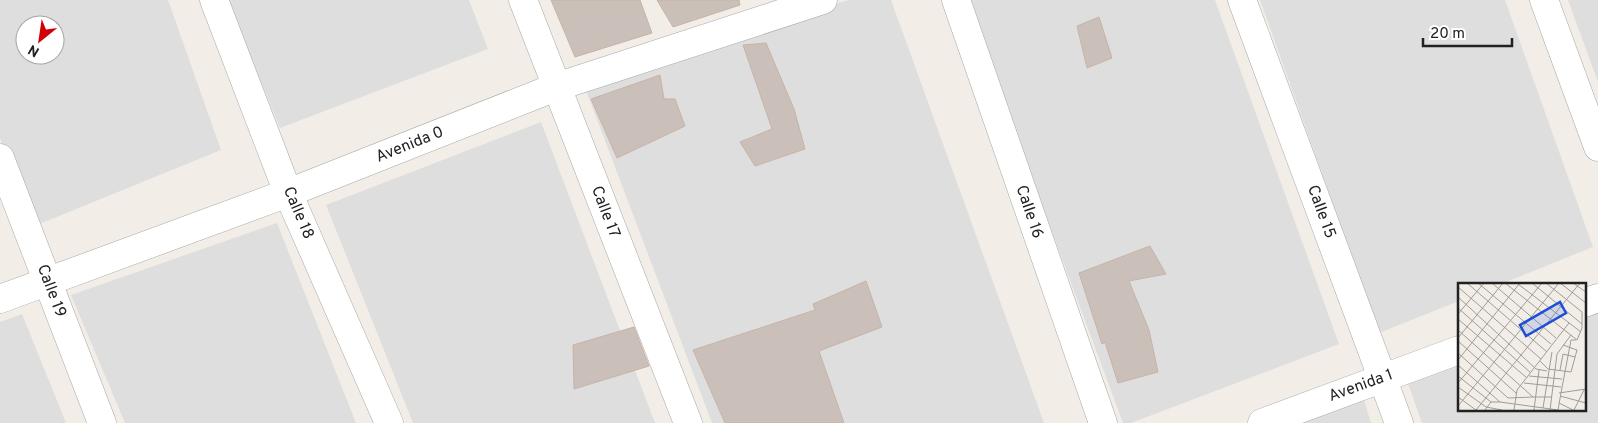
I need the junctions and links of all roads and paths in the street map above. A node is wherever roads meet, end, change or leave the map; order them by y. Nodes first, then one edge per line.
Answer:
1 (214, 0) edge
2 (523, 0) edge
3 (823, 0) edge
4 (956, 0) edge
5 (1242, 0) edge
6 (1544, 0) edge
7 (556, 87) junction
8 (1598, 148) edge
9 (0, 158) edge
10 (288, 193) junction
11 (47, 282) junction
12 (1598, 298) edge
13 (0, 299) edge
14 (1586, 302) edge
15 (1458, 350) edge
16 (1382, 378) junction
17 (102, 423) edge
18 (389, 423) edge
19 (688, 423) edge
20 (1103, 423) edge
21 (1262, 423) edge
22 (1399, 423) edge

1 - 10 street, Calle 18
2 - 7 street, Calle 17
3 - 7 street, Avenida 0
4 - 20 street, Calle 16
5 - 16 street, Calle 15
6 - 8 street
7 - 10 street, Avenida 0
7 - 19 street, Calle 17
9 - 11 street, Calle 19
10 - 11 street, Avenida 0
10 - 18 street, Calle 18
11 - 13 street, Avenida 0
11 - 17 street, Calle 19
12 - 14 street
15 - 16 street, Avenida 1
16 - 21 street, Avenida 1
16 - 22 street, Calle 15

